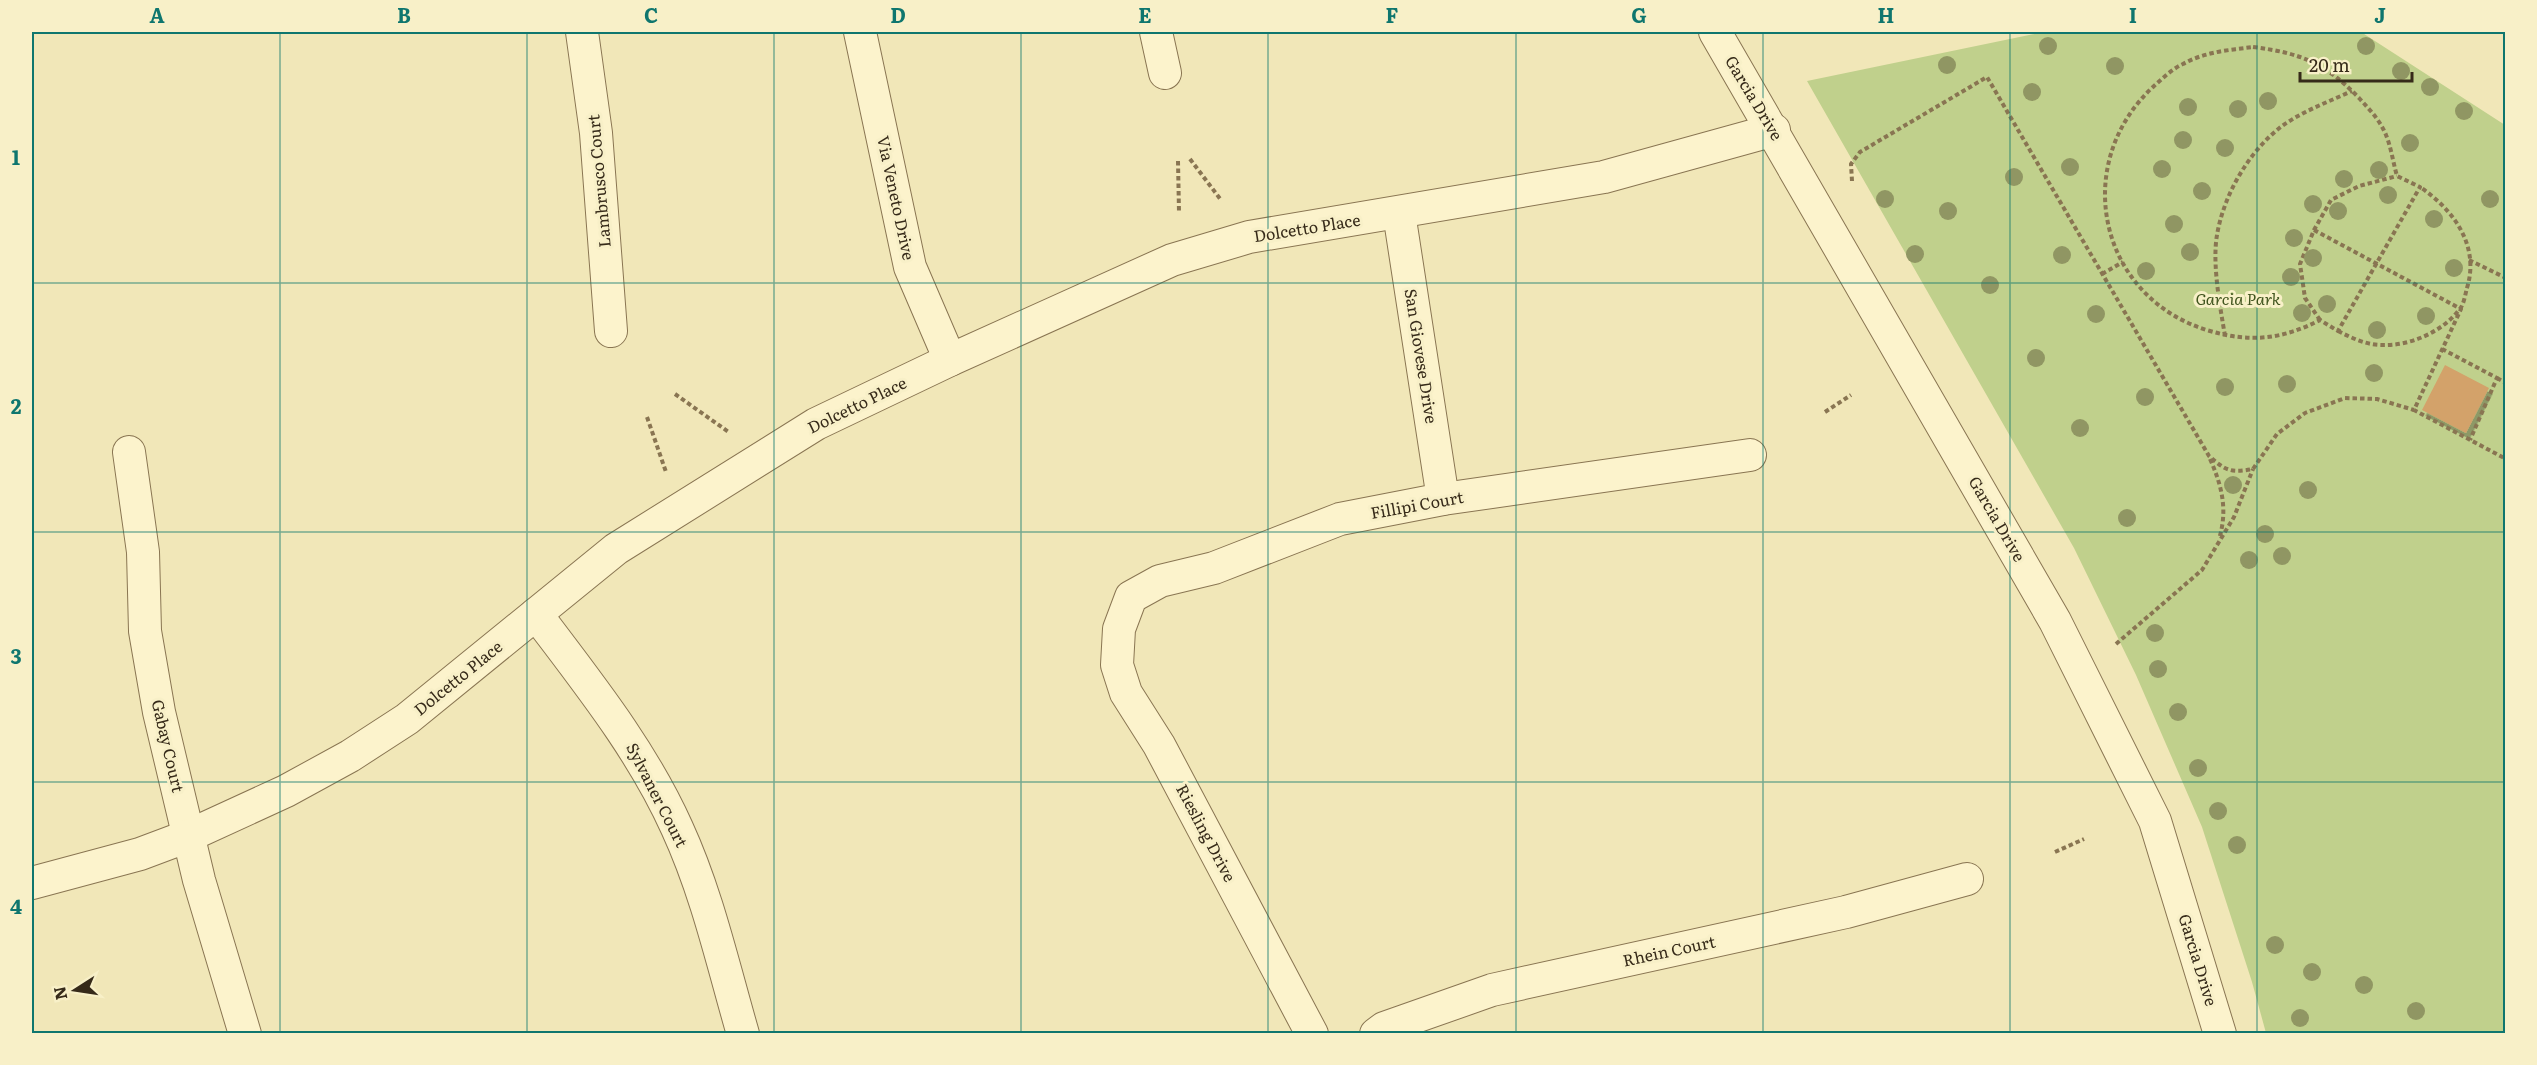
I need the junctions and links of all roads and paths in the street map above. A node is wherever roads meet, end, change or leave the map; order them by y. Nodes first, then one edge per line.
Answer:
1 (582, 32) edge
2 (860, 32) edge
3 (1156, 32) edge
4 (1715, 32) edge
5 (1165, 73) dead end
6 (2352, 91) junction
7 (1774, 130) junction
8 (1190, 159) dead end
9 (1178, 161) dead end
10 (2397, 176) junction
11 (1852, 181) dead end
12 (2420, 187) junction
13 (1221, 200) dead end
14 (1179, 212) dead end
15 (1399, 213) junction
16 (2314, 230) junction
17 (2469, 260) junction
18 (2123, 262) junction
19 (2379, 263) junction
20 (2102, 274) junction
21 (2505, 278) edge
22 (2461, 309) junction
23 (2320, 320) junction
24 (611, 331) dead end
25 (2338, 331) junction
26 (2224, 336) junction
27 (2442, 349) junction
28 (950, 360) junction
29 (2497, 378) junction
30 (2505, 382) edge
31 (675, 394) dead end
32 (1851, 395) dead end
33 (2414, 410) junction
34 (1825, 411) dead end
35 (647, 417) dead end
36 (730, 433) dead end
37 (2470, 440) junction
38 (129, 452) dead end
39 (1750, 455) dead end
40 (2209, 456) junction
41 (2505, 459) edge
42 (2253, 469) junction
43 (666, 472) dead end
44 (1443, 499) junction
45 (2216, 546) junction
46 (536, 614) junction
47 (1119, 629) joint
48 (2116, 644) dead end
49 (188, 836) junction
50 (2084, 839) dead end
51 (2055, 852) dead end
52 (1967, 879) dead end
53 (32, 883) edge
54 (245, 1034) edge
55 (743, 1034) edge
56 (1312, 1034) edge
57 (1376, 1034) edge
58 (2220, 1034) edge

1 - 24 street, Lambrusco Court
2 - 28 street, Via Veneto Drive
3 - 5 street
4 - 7 street, Garcia Drive
6 - 10 path
6 - 18 path
6 - 26 path
7 - 15 street, Dolcetto Place
7 - 58 street, Garcia Drive
8 - 13 path
9 - 14 path
10 - 12 path
10 - 16 path
11 - 20 path
12 - 17 path
12 - 19 path
15 - 28 street, Dolcetto Place
15 - 44 street, San Giovese Drive
16 - 19 path
16 - 23 path
17 - 21 path
17 - 22 path
18 - 20 path
18 - 26 path
19 - 22 path
19 - 25 path
20 - 40 path
22 - 25 path
22 - 27 path
23 - 25 path
23 - 26 path
27 - 29 path
27 - 33 path
28 - 46 street, Dolcetto Place
29 - 30 path
29 - 37 path
31 - 36 path
32 - 34 path
33 - 37 path
33 - 42 path
35 - 43 path
37 - 41 path
38 - 49 street, Gabay Court
39 - 44 street, Fillipi Court
40 - 42 path
40 - 45 path
42 - 45 path
44 - 47 street, Fillipi Court
45 - 48 path
46 - 49 street, Dolcetto Place
46 - 55 street, Sylvaner Court
47 - 56 street, Riesling Drive
49 - 53 street, Dolcetto Place
49 - 54 street, Gabay Court
50 - 51 path
52 - 57 street, Rhein Court

